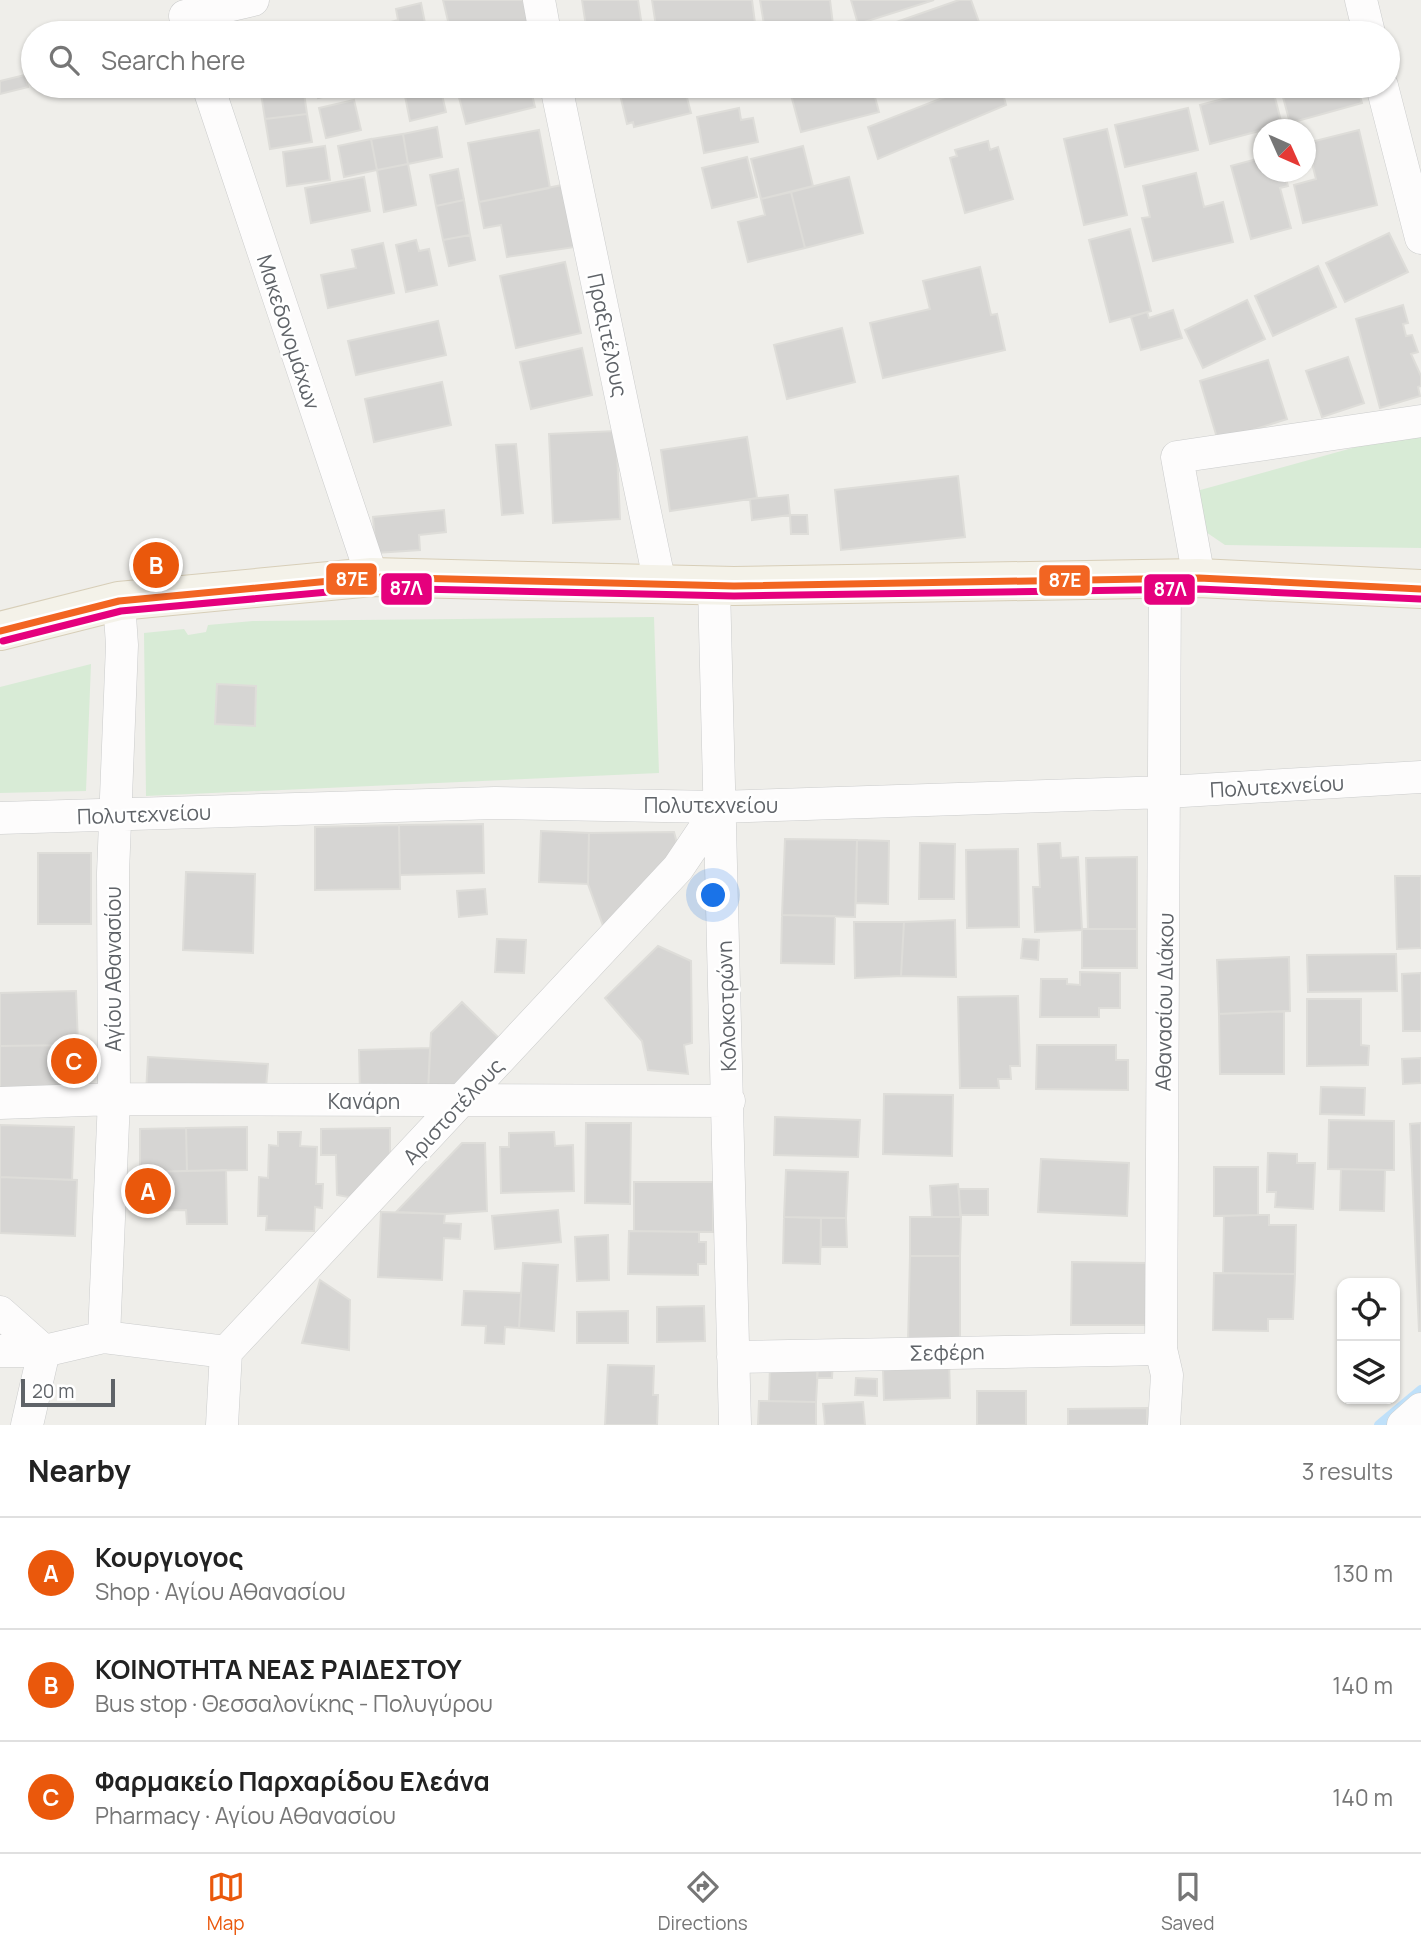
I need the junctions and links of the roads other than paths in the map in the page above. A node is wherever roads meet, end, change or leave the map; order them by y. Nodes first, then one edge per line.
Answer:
1 (253, 0) edge
2 (538, 0) edge
3 (1360, 0) edge
4 (186, 16) edge
5 (542, 21) edge
6 (1366, 21) edge
7 (212, 98) edge
8 (559, 98) edge
9 (1385, 98) edge
10 (1421, 238) edge
11 (1421, 421) edge
12 (372, 577) junction
13 (1182, 577) junction
14 (660, 584) junction
15 (714, 586) junction
16 (1421, 589) edge
17 (119, 600) junction
18 (0, 631) edge
19 (1421, 777) edge
20 (1166, 792) junction
21 (719, 807) junction
22 (115, 816) junction
23 (0, 818) edge
24 (114, 1099) junction
25 (729, 1101) junction
26 (461, 1102) junction
27 (0, 1103) edge
28 (0, 1312) edge
29 (104, 1337) junction
30 (1161, 1349) junction
31 (0, 1351) edge
32 (44, 1351) junction
33 (226, 1352) junction
34 (733, 1357) junction
35 (1421, 1409) edge
36 (27, 1425) edge
37 (222, 1425) edge
38 (735, 1425) edge
39 (1164, 1425) edge
40 (1403, 1425) edge

1 - 4 street
2 - 5 street
3 - 6 street
7 - 12 street, Μακεδονομάχων
8 - 14 street, Πραξιτέλους
9 - 10 street
11 - 13 street, Αθανασίου Διάκου
12 - 14 main road
12 - 17 main road
13 - 15 main road
13 - 16 main road
13 - 20 street, Αθανασίου Διάκου
14 - 15 main road
15 - 21 street, Κολοκοτρώνη
17 - 18 main road
17 - 22 street, Αγίου Αθανασίου
19 - 20 street, Πολυτεχνείου
20 - 21 street, Πολυτεχνείου
20 - 30 street, Αθανασίου Διάκου
21 - 22 street, Πολυτεχνείου
21 - 25 street, Κολοκοτρώνη
21 - 26 street, Αριστοτέλους
22 - 23 street, Πολυτεχνείου
22 - 24 street, Αγίου Αθανασίου
24 - 26 street, Κανάρη
24 - 27 street, Κανάρη
24 - 29 street, Αγίου Αθανασίου
25 - 26 street, Κανάρη
25 - 34 street, Κολοκοτρώνη
26 - 33 street, Αριστοτέλους
28 - 32 street
29 - 32 street
29 - 33 street
30 - 34 street, Σεφέρη
30 - 39 street, Αθανασίου Διάκου
31 - 32 street
32 - 36 street
33 - 37 street
34 - 38 street, Κολοκοτρώνη
35 - 40 street

